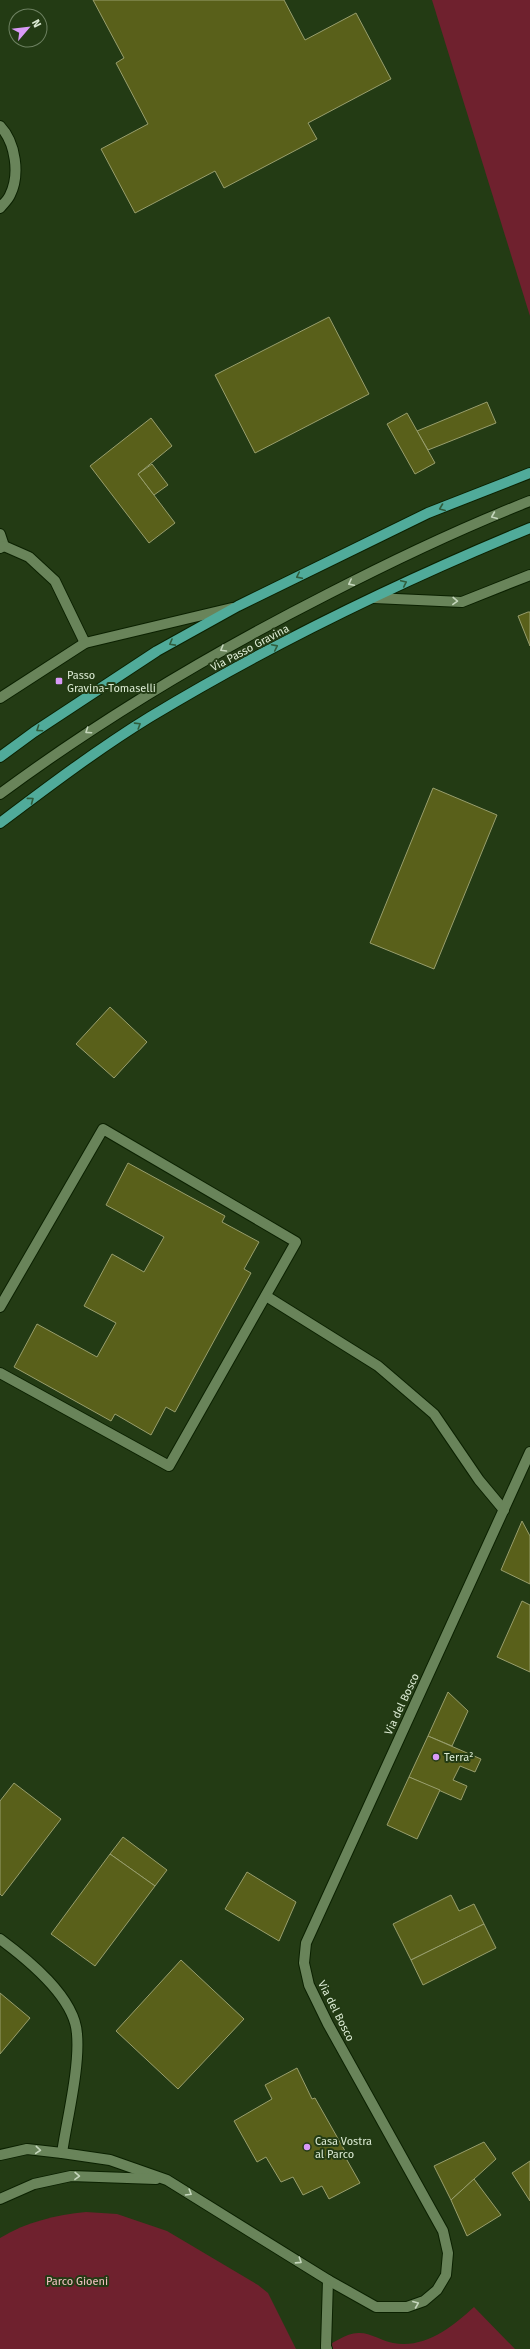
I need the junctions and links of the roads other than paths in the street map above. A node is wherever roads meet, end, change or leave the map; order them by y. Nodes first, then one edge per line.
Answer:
1 (0, 126) edge
2 (0, 208) edge
3 (530, 473) edge
4 (530, 501) edge
5 (530, 528) edge
6 (0, 534) edge
7 (2, 547) edge
8 (530, 575) edge
9 (374, 598) junction
10 (238, 606) junction
11 (85, 643) junction
12 (0, 698) edge
13 (0, 757) edge
14 (0, 794) edge
15 (0, 823) edge
16 (266, 1296) junction
17 (0, 1307) edge
18 (0, 1373) edge
19 (530, 1452) edge
20 (504, 1510) junction
21 (0, 1939) edge
22 (62, 2152) junction
23 (0, 2155) edge
24 (167, 2180) junction
25 (0, 2200) edge
26 (328, 2280) junction
27 (326, 2348) edge

1 - 2 main road
3 -> 10 main road
4 -> 14 main road
9 -> 5 main road, Via Passo Gravina
6 - 7 main road
7 - 11 main road
9 -> 8 main road
15 -> 9 main road, Via Passo Gravina
10 - 11 main road
10 -> 13 main road
11 - 12 main road
16 - 17 main road
16 - 18 main road
16 - 20 main road
19 - 20 main road, Via del Bosco
26 -> 20 main road, Via del Bosco
21 - 22 main road
23 -> 22 main road, Via del Bosco
22 - 24 main road, Via del Bosco
25 -> 24 main road, Via del Bosco
24 -> 26 main road, Via del Bosco
26 - 27 main road

